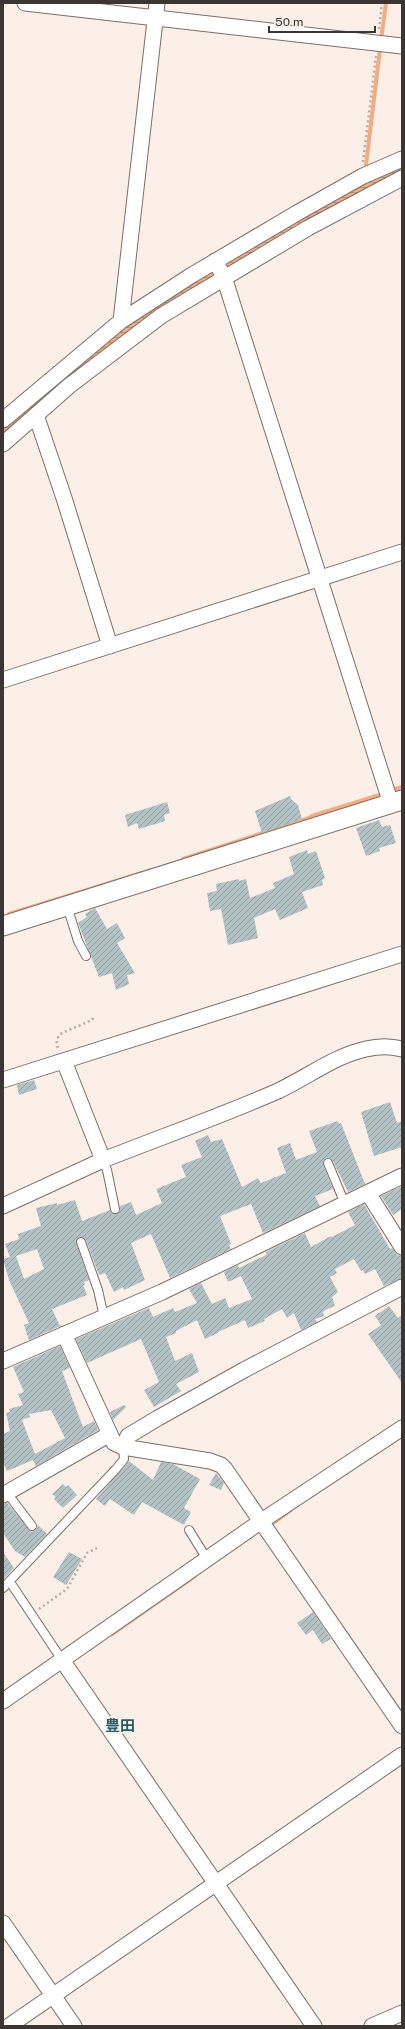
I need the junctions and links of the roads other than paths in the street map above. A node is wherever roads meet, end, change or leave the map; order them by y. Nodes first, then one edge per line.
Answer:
1 (25, 3) edge
2 (157, 3) edge
3 (155, 18) junction
4 (402, 46) edge
5 (402, 159) edge
6 (402, 178) edge
7 (216, 262) junction
8 (224, 278) junction
9 (120, 321) junction
10 (64, 368) junction
11 (75, 381) junction
12 (36, 415) junction
13 (3, 420) edge
14 (3, 444) edge
15 (402, 552) edge
16 (320, 578) junction
17 (110, 646) junction
18 (3, 680) edge
19 (396, 802) edge
20 (67, 906) junction
21 (3, 926) edge
22 (402, 954) edge
23 (86, 956) dead end
24 (402, 1049) edge
25 (62, 1057) junction
26 (3, 1080) edge
27 (103, 1160) junction
28 (328, 1163) dead end
29 (402, 1176) edge
30 (368, 1193) junction
31 (345, 1204) junction
32 (3, 1206) edge
33 (115, 1209) dead end
34 (81, 1242) dead end
35 (402, 1247) edge
36 (402, 1287) edge
37 (104, 1317) junction
38 (64, 1334) junction
39 (3, 1361) edge
40 (402, 1428) edge
41 (115, 1442) junction
42 (8, 1496) edge
43 (260, 1522) junction
44 (32, 1526) dead end
45 (189, 1530) dead end
46 (207, 1559) junction
47 (10, 1582) junction
48 (3, 1588) edge
49 (62, 1660) junction
50 (3, 1701) edge
51 (402, 1726) edge
52 (402, 1755) edge
53 (215, 1883) junction
54 (3, 1923) edge
55 (53, 1996) junction
56 (402, 2013) edge
57 (8, 2026) edge
58 (74, 2026) edge
59 (314, 2026) edge
60 (372, 2026) edge

1 - 3 street
2 - 3 street
3 - 4 street
3 - 9 street
5 - 7 street
6 - 8 street
7 - 8 street
7 - 9 street
8 - 11 street
8 - 16 street
9 - 10 street
10 - 11 street
10 - 13 street
11 - 12 street
12 - 14 street
12 - 17 street
15 - 16 street
16 - 17 street
16 - 19 street
17 - 18 street
19 - 20 street
20 - 21 street
20 - 23 lane
22 - 25 street
24 - 27 street
25 - 26 street
25 - 27 street
27 - 32 street
27 - 33 lane
28 - 31 lane
29 - 30 street
30 - 31 street
30 - 35 street
31 - 37 street
34 - 37 lane
36 - 41 street
37 - 38 street
38 - 39 street
38 - 41 street
40 - 43 street
41 - 42 street
41 - 43 street
41 - 47 lane
42 - 44 lane
43 - 46 street
43 - 51 street
45 - 46 lane
46 - 49 street
47 - 48 lane
47 - 49 lane
49 - 50 street
49 - 53 street
52 - 53 street
53 - 55 street
53 - 59 street
54 - 55 street
55 - 57 street
55 - 58 street
56 - 60 street

